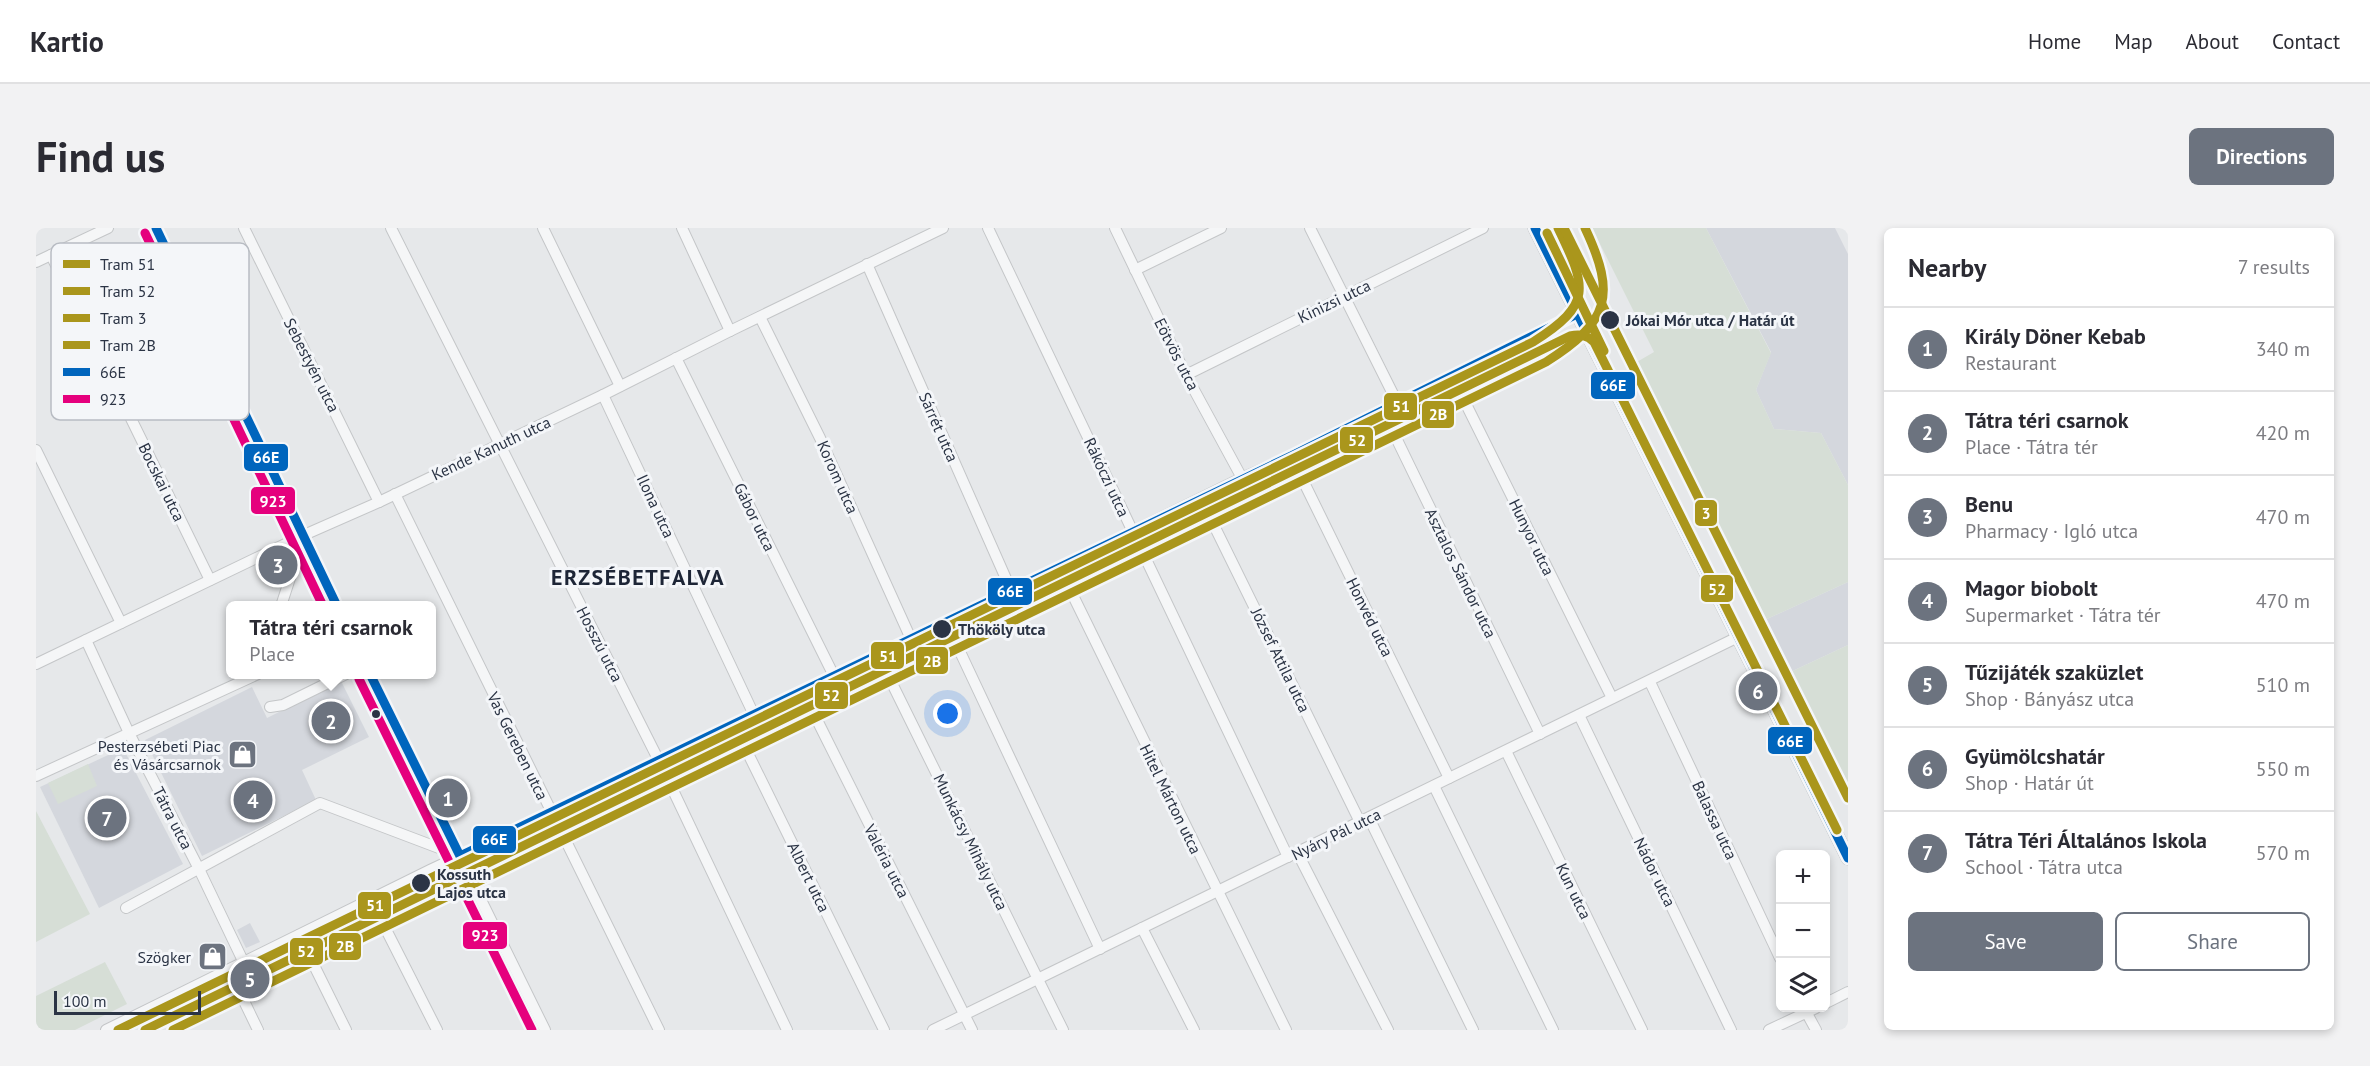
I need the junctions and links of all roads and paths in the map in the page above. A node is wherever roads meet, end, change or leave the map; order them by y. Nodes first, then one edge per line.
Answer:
1 (108, 228) edge
2 (156, 228) edge
3 (244, 228) edge
4 (391, 228) edge
5 (543, 228) edge
6 (682, 228) edge
7 (943, 228) edge
8 (988, 228) edge
9 (1115, 228) edge
10 (1221, 228) edge
11 (1310, 228) edge
12 (1483, 228) edge
13 (1535, 228) edge
14 (83, 233) edge
15 (68, 243) edge
16 (163, 243) edge
17 (51, 255) edge
18 (36, 262) edge
19 (867, 264) junction
20 (1135, 270) junction
21 (1344, 297) junction
22 (1579, 313) junction
23 (760, 317) junction
24 (730, 331) junction
25 (676, 358) junction
26 (1186, 375) junction
27 (1452, 376) junction
28 (620, 386) junction
29 (603, 395) junction
30 (1398, 404) junction
31 (1383, 411) junction
32 (132, 420) edge
33 (249, 420) edge
34 (499, 444) junction
35 (36, 450) edge
36 (1291, 456) junction
37 (1242, 478) junction
38 (395, 494) junction
39 (1201, 498) junction
40 (380, 502) junction
41 (1133, 532) junction
42 (304, 534) junction
43 (1059, 567) junction
44 (210, 580) junction
45 (1011, 590) junction
46 (283, 601) edge
47 (335, 601) edge
48 (946, 622) junction
49 (121, 623) junction
50 (1738, 637) junction
51 (911, 639) junction
52 (86, 640) junction
53 (878, 655) junction
54 (37, 662) edge
55 (834, 676) junction
56 (249, 679) edge
57 (338, 679) edge
58 (372, 679) edge
59 (1650, 682) junction
60 (803, 692) junction
61 (1612, 698) junction
62 (270, 707) dead end
63 (754, 715) junction
64 (1579, 715) junction
65 (734, 725) junction
66 (129, 733) junction
67 (1540, 734) junction
68 (1506, 751) junction
69 (659, 762) junction
70 (36, 776) edge
71 (1449, 778) junction
72 (1434, 786) junction
73 (551, 814) junction
74 (1365, 820) junction
75 (1293, 855) junction
76 (460, 856) junction
77 (1848, 858) edge
78 (199, 869) junction
79 (1217, 893) junction
80 (371, 900) junction
81 (126, 908) dead end
82 (1142, 928) junction
83 (299, 935) junction
84 (1100, 949) junction
85 (1776, 950) edge
86 (244, 963) junction
87 (229, 969) junction
88 (1038, 979) junction
89 (1848, 992) edge
90 (1830, 1001) edge
91 (144, 1012) junction
92 (1803, 1012) edge
93 (1810, 1012) edge
94 (964, 1015) junction
95 (106, 1030) edge
96 (153, 1030) edge
97 (258, 1030) edge
98 (346, 1030) edge
99 (437, 1030) edge
100 (545, 1030) edge
101 (659, 1030) edge
102 (787, 1030) edge
103 (884, 1030) edge
104 (933, 1030) edge
105 (972, 1030) edge
106 (1063, 1030) edge
107 (1194, 1030) edge
108 (1286, 1030) edge
109 (1388, 1030) edge
110 (1473, 1030) edge
111 (1554, 1030) edge
112 (1642, 1030) edge
113 (1731, 1030) edge
114 (1769, 1030) edge
115 (1816, 1030) edge

1 - 14 street
2 - 16 street
3 - 40 street, Sebestyén utca
4 - 34 street, Hosszú utca
5 - 28 street
6 - 24 street
7 - 19 street, Kende Kanuth utca
8 - 41 street, Rákóczi utca
9 - 20 street, Eötvös utca
10 - 20 street
11 - 21 street
12 - 21 street, Kinizsi utca
13 - 22 main road
14 - 15 street
17 - 18 street
19 - 23 street, Kende Kanuth utca
19 - 45 street, Sárrét utca
20 - 26 street, Eötvös utca
21 - 26 street, Kinizsi utca
21 - 30 street
22 - 27 street
22 - 50 main road
23 - 24 street, Kende Kanuth utca
23 - 51 street, Korom utca
24 - 25 street, Kende Kanuth utca
25 - 28 street, Kende Kanuth utca
25 - 55 street, Gábor utca
26 - 37 street, Eötvös utca
27 - 30 street
27 - 61 street, Hunyor utca
28 - 29 street, Kende Kanuth utca
29 - 34 street, Kende Kanuth utca
29 - 63 street, Ilona utca
30 - 31 street
31 - 36 street
31 - 67 street, Asztalos Sándor utca
32 - 44 street, Bocskai utca
33 - 42 street
34 - 38 street, Kende Kanuth utca
34 - 69 street, Hosszú utca
35 - 49 street
36 - 37 street
36 - 71 street, Honvéd utca
37 - 39 street
38 - 40 street, Kende Kanuth utca
38 - 73 street, Vas Gereben utca
39 - 41 street
39 - 74 street, József Attila utca
40 - 42 street, Kende Kanuth utca
41 - 43 street
41 - 75 street, Rákóczi utca
42 - 44 street, Kende Kanuth utca
42 - 46 street
42 - 47 street
43 - 45 street
43 - 79 street, Hitel Márton utca
44 - 49 street, Kende Kanuth utca
45 - 48 street
48 - 51 street
48 - 84 street
49 - 52 street, Kende Kanuth utca
50 - 59 street, Nyáry Pál utca
50 - 77 main road
51 - 53 street
52 - 54 street, Kende Kanuth utca
52 - 66 street
53 - 55 street
53 - 88 street, Munkácsy Mihály utca
55 - 60 street
56 - 66 street
57 - 62 street
58 - 76 street
59 - 61 street, Nyáry Pál utca
59 - 85 street, Balassa utca
60 - 63 street
60 - 94 street, Valéria utca
61 - 64 street, Nyáry Pál utca
63 - 65 street
64 - 67 street, Nyáry Pál utca
64 - 113 street, Nádor utca
65 - 69 street
65 - 103 street, Albert utca
66 - 70 street
66 - 78 street, Tátra utca
67 - 68 street, Nyáry Pál utca
68 - 71 street, Nyáry Pál utca
68 - 112 street, Kun utca
69 - 73 street
69 - 102 street, Hosszú utca
71 - 72 street, Nyáry Pál utca
72 - 74 street, Nyáry Pál utca
72 - 111 street
73 - 76 street
73 - 101 street, Vas Gereben utca
74 - 75 street, Nyáry Pál utca
74 - 110 street, József Attila utca
75 - 79 street, Nyáry Pál utca
75 - 109 street, Rákóczi utca
76 - 78 street
76 - 80 street
76 - 100 street
78 - 81 street
78 - 86 street, Tátra utca
79 - 82 street, Nyáry Pál utca
79 - 108 street, Hitel Márton utca
80 - 83 street
80 - 99 street
82 - 84 street, Nyáry Pál utca
82 - 107 street
83 - 86 street
83 - 98 street
84 - 88 street, Nyáry Pál utca
86 - 87 street
87 - 91 street
87 - 97 street
88 - 94 street, Nyáry Pál utca
88 - 106 street, Munkácsy Mihály utca
89 - 90 street
91 - 95 street
91 - 96 street
92 - 114 street
93 - 115 street
94 - 104 street, Nyáry Pál utca
94 - 105 street, Valéria utca

